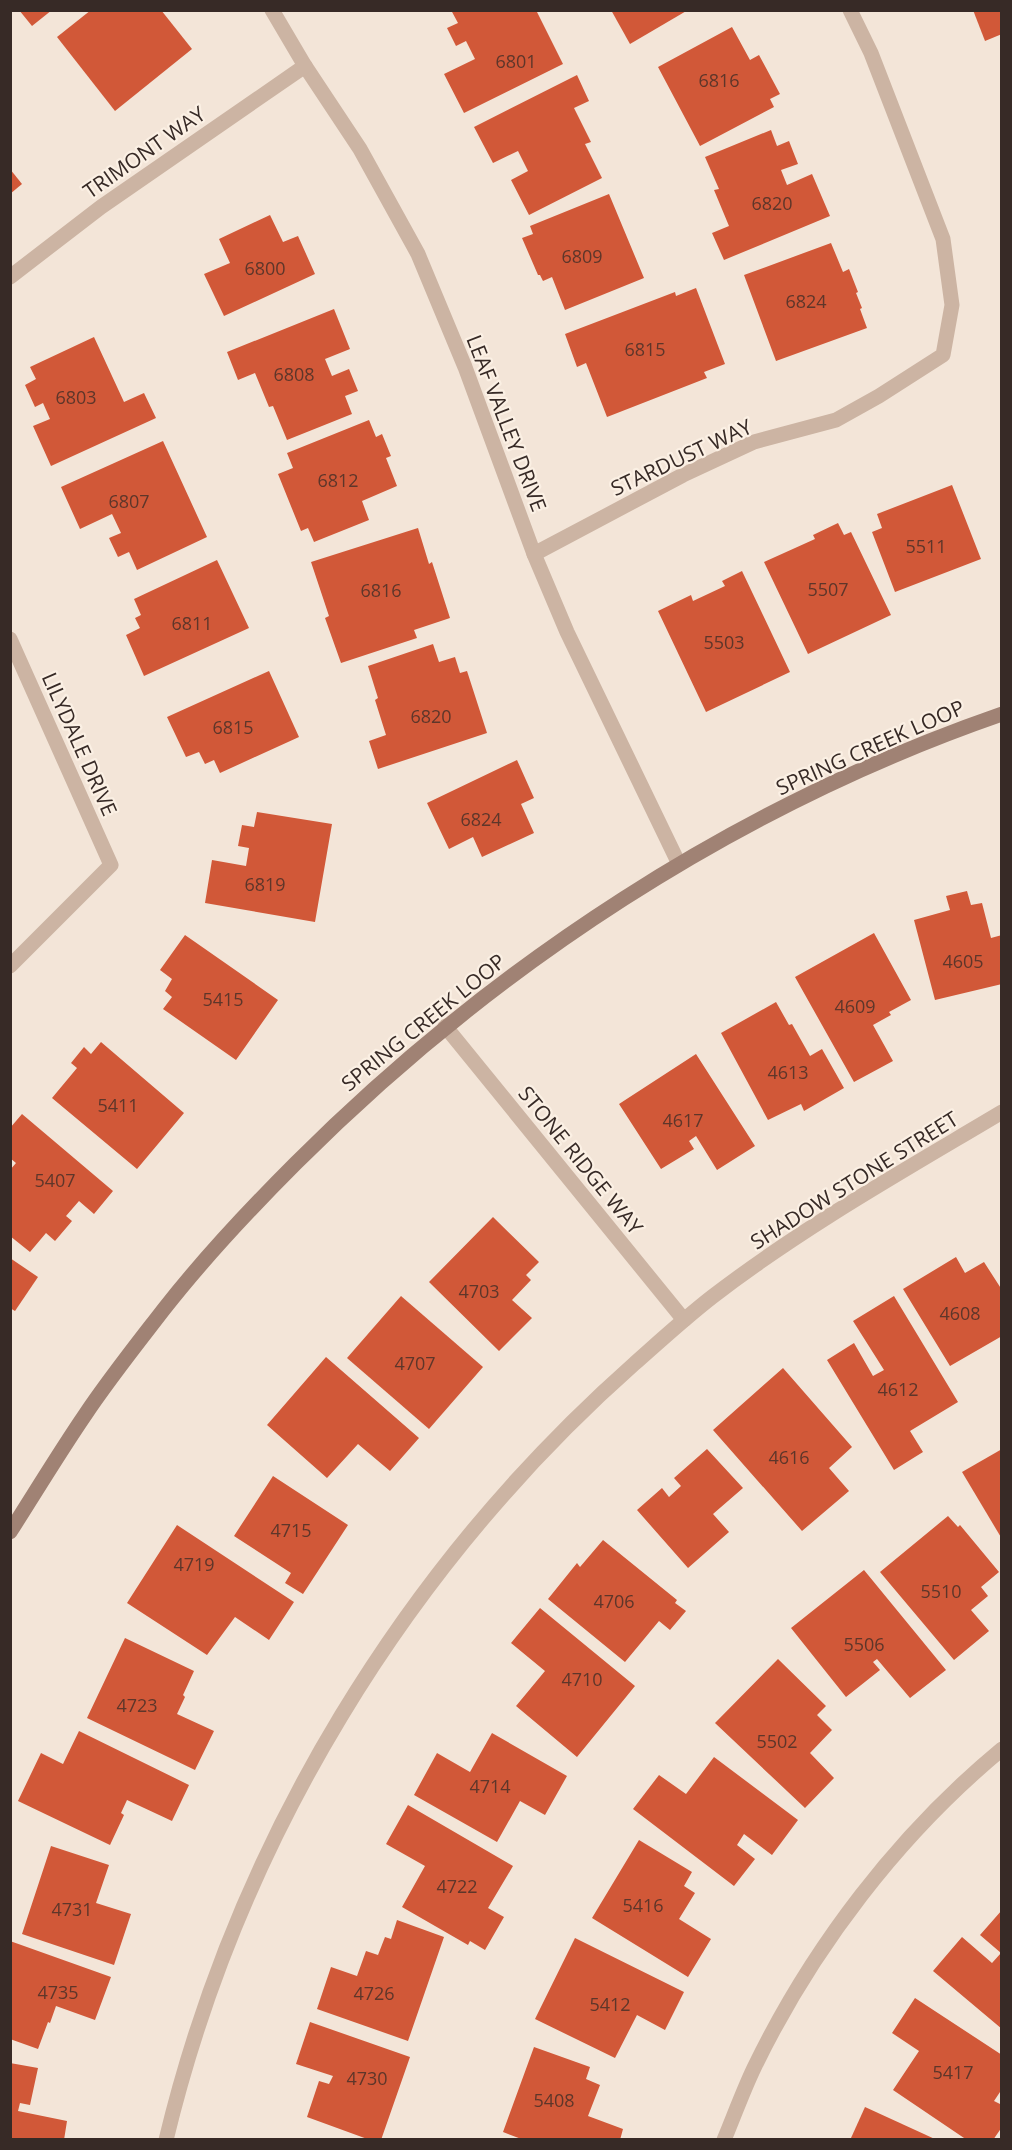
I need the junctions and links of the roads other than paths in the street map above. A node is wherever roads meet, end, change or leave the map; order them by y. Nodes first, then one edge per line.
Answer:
1 (272, 10) edge
2 (850, 10) edge
3 (305, 66) junction
4 (10, 277) edge
5 (534, 554) junction
6 (10, 639) edge
7 (1002, 714) edge
8 (679, 864) junction
9 (10, 966) edge
10 (445, 1026) junction
11 (1002, 1112) edge
12 (684, 1320) junction
13 (10, 1532) edge
14 (1002, 1749) edge
15 (166, 2139) edge
16 (724, 2139) edge

1 - 3 street, LEAF VALLEY DRIVE
2 - 5 street, STARDUST WAY
3 - 4 street, TRIMONT WAY
3 - 5 street, LEAF VALLEY DRIVE
5 - 8 street, LEAF VALLEY DRIVE
6 - 9 street, LILYDALE DRIVE
7 - 8 street, SPRING CREEK LOOP
8 - 10 street, SPRING CREEK LOOP
10 - 12 street, STONE RIDGE WAY
10 - 13 street, SPRING CREEK LOOP
11 - 12 street, SHADOW STONE STREET
12 - 15 street, SHADOW STONE STREET
14 - 16 street

